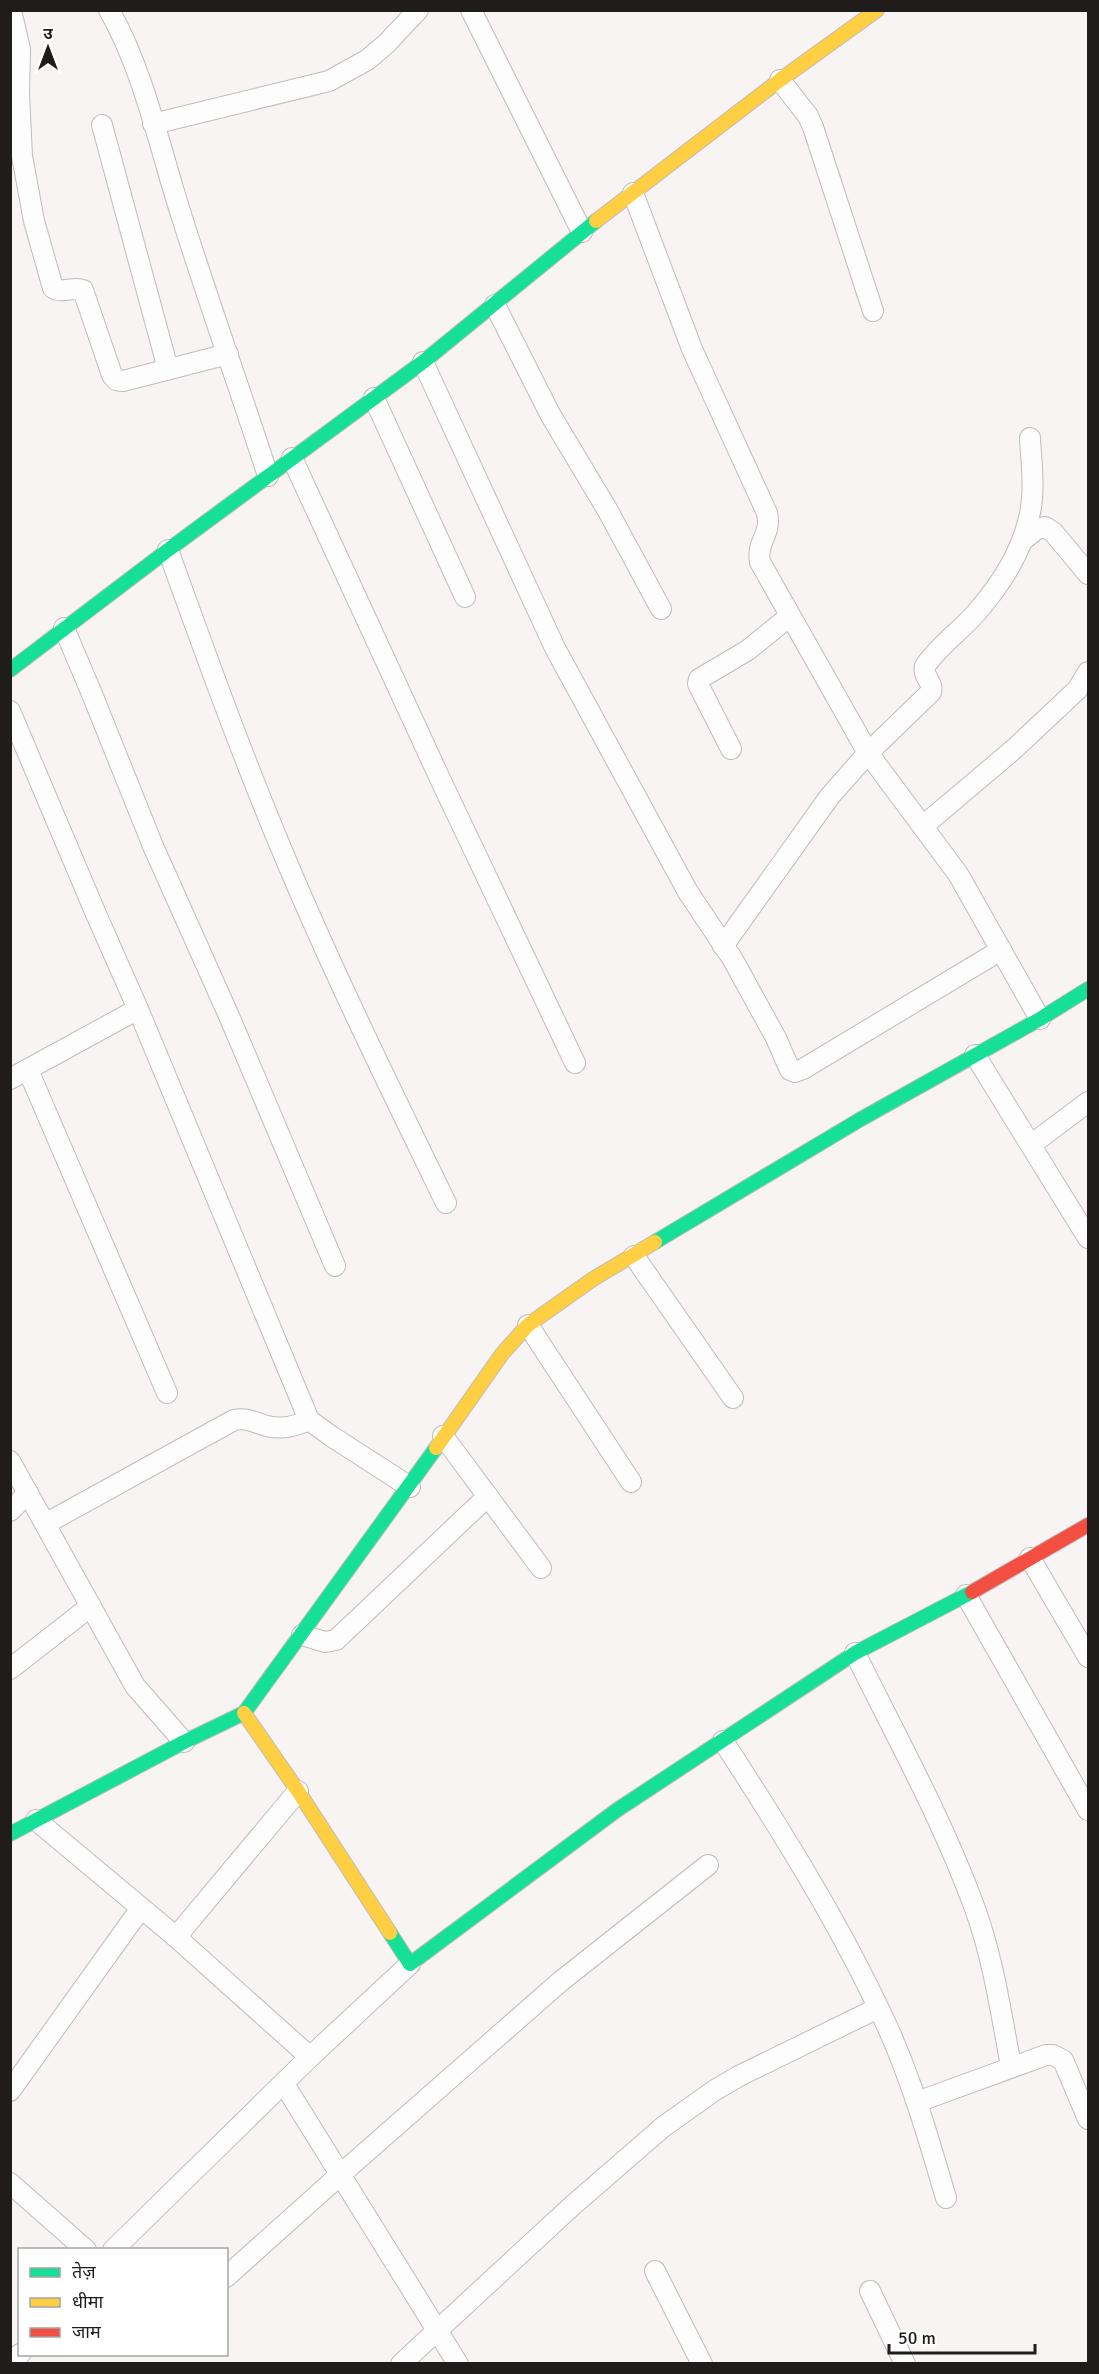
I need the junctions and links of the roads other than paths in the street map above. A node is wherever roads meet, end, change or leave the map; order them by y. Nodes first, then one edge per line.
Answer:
1 (10, 10) edge
2 (109, 10) edge
3 (418, 10) edge
4 (471, 10) edge
5 (877, 10) edge
6 (780, 80) junction
7 (153, 124) junction
8 (102, 125) dead end
9 (633, 193) junction
10 (582, 231) junction
11 (495, 305) junction
12 (873, 311) dead end
13 (228, 354) junction
14 (423, 362) junction
15 (168, 369) junction
16 (374, 398) junction
17 (1030, 438) dead end
18 (292, 458) junction
19 (268, 476) junction
20 (1023, 540) junction
21 (168, 550) junction
22 (1089, 574) edge
23 (465, 597) dead end
24 (661, 609) dead end
25 (790, 616) junction
26 (64, 628) junction
27 (11, 669) edge
28 (1089, 672) edge
29 (1083, 694) edge
30 (10, 711) edge
31 (731, 749) dead end
32 (868, 753) junction
33 (923, 826) junction
34 (723, 946) junction
35 (1000, 950) junction
36 (1089, 989) edge
37 (138, 1009) junction
38 (1040, 1019) junction
39 (975, 1055) junction
40 (575, 1063) dead end
41 (28, 1070) junction
42 (10, 1079) edge
43 (1089, 1102) edge
44 (1032, 1144) junction
45 (446, 1203) dead end
46 (1089, 1238) edge
47 (634, 1256) junction
48 (335, 1266) dead end
49 (528, 1325) junction
50 (167, 1393) dead end
51 (733, 1398) dead end
52 (319, 1427) junction
53 (443, 1436) junction
54 (10, 1461) edge
55 (632, 1482) dead end
56 (410, 1487) junction
57 (28, 1494) junction
58 (488, 1496) junction
59 (10, 1511) edge
60 (45, 1524) junction
61 (1089, 1525) edge
62 (1030, 1558) junction
63 (541, 1568) dead end
64 (966, 1594) junction
65 (91, 1606) junction
66 (302, 1635) junction
67 (855, 1653) junction
68 (1089, 1657) edge
69 (10, 1669) edge
70 (243, 1713) junction
71 (723, 1741) junction
72 (184, 1742) junction
73 (298, 1791) junction
74 (1089, 1810) edge
75 (36, 1820) junction
76 (12, 1835) edge
77 (708, 1865) dead end
78 (141, 1908) junction
79 (176, 1936) junction
80 (410, 1964) junction
81 (878, 2008) junction
82 (310, 2057) junction
83 (1011, 2066) junction
84 (284, 2084) junction
85 (10, 2091) edge
86 (917, 2102) junction
87 (1089, 2119) edge
88 (341, 2174) junction
89 (10, 2183) edge
90 (946, 2198) dead end
91 (84, 2248) edge
92 (115, 2248) edge
93 (656, 2271) dead end
94 (228, 2275) edge
95 (870, 2291) dead end
96 (437, 2328) junction
97 (401, 2364) edge
98 (458, 2364) edge
99 (702, 2364) edge
100 (905, 2364) edge

1 - 15 street
2 - 7 street
3 - 7 street
4 - 10 street
5 - 6 street
6 - 9 street
6 - 12 street
7 - 13 street
8 - 15 street
9 - 10 street
9 - 25 street
10 - 11 street
11 - 14 street
11 - 24 street
13 - 15 street
13 - 19 street
14 - 16 street
14 - 34 street
16 - 18 street
16 - 23 street
17 - 20 street
18 - 19 street
18 - 40 street
19 - 21 street
20 - 22 street
20 - 32 street
21 - 26 street
21 - 45 street
25 - 31 street
25 - 32 street
26 - 27 street
26 - 48 street
28 - 29 street
29 - 33 street
30 - 37 street
32 - 33 street
32 - 34 street
33 - 35 street
34 - 35 street
35 - 38 street
36 - 38 street
37 - 41 street
37 - 52 street
38 - 39 street
39 - 44 street
39 - 47 street
41 - 42 street
41 - 50 street
43 - 44 street
44 - 46 street
47 - 49 street
47 - 51 street
49 - 53 street
49 - 55 street
52 - 56 street
52 - 60 street
53 - 56 street
53 - 58 street
54 - 57 street
56 - 66 street
57 - 59 street
57 - 60 street
58 - 63 street
58 - 66 street
60 - 65 street
61 - 62 street
62 - 64 street
62 - 68 street
64 - 67 street
64 - 74 street
65 - 69 street
65 - 72 street
66 - 70 street
67 - 71 street
67 - 83 street
70 - 72 street
70 - 73 street
71 - 80 street
71 - 81 street
72 - 75 street
73 - 79 street
73 - 80 street
75 - 76 street
75 - 78 street
77 - 88 street
78 - 79 street
78 - 85 street
79 - 82 street
80 - 82 street
81 - 86 street
81 - 96 street
82 - 84 street
83 - 86 street
83 - 87 street
84 - 88 street
84 - 92 street
86 - 90 street
88 - 94 street
88 - 96 street
89 - 91 street
93 - 99 street
95 - 100 street
96 - 97 street
96 - 98 street

